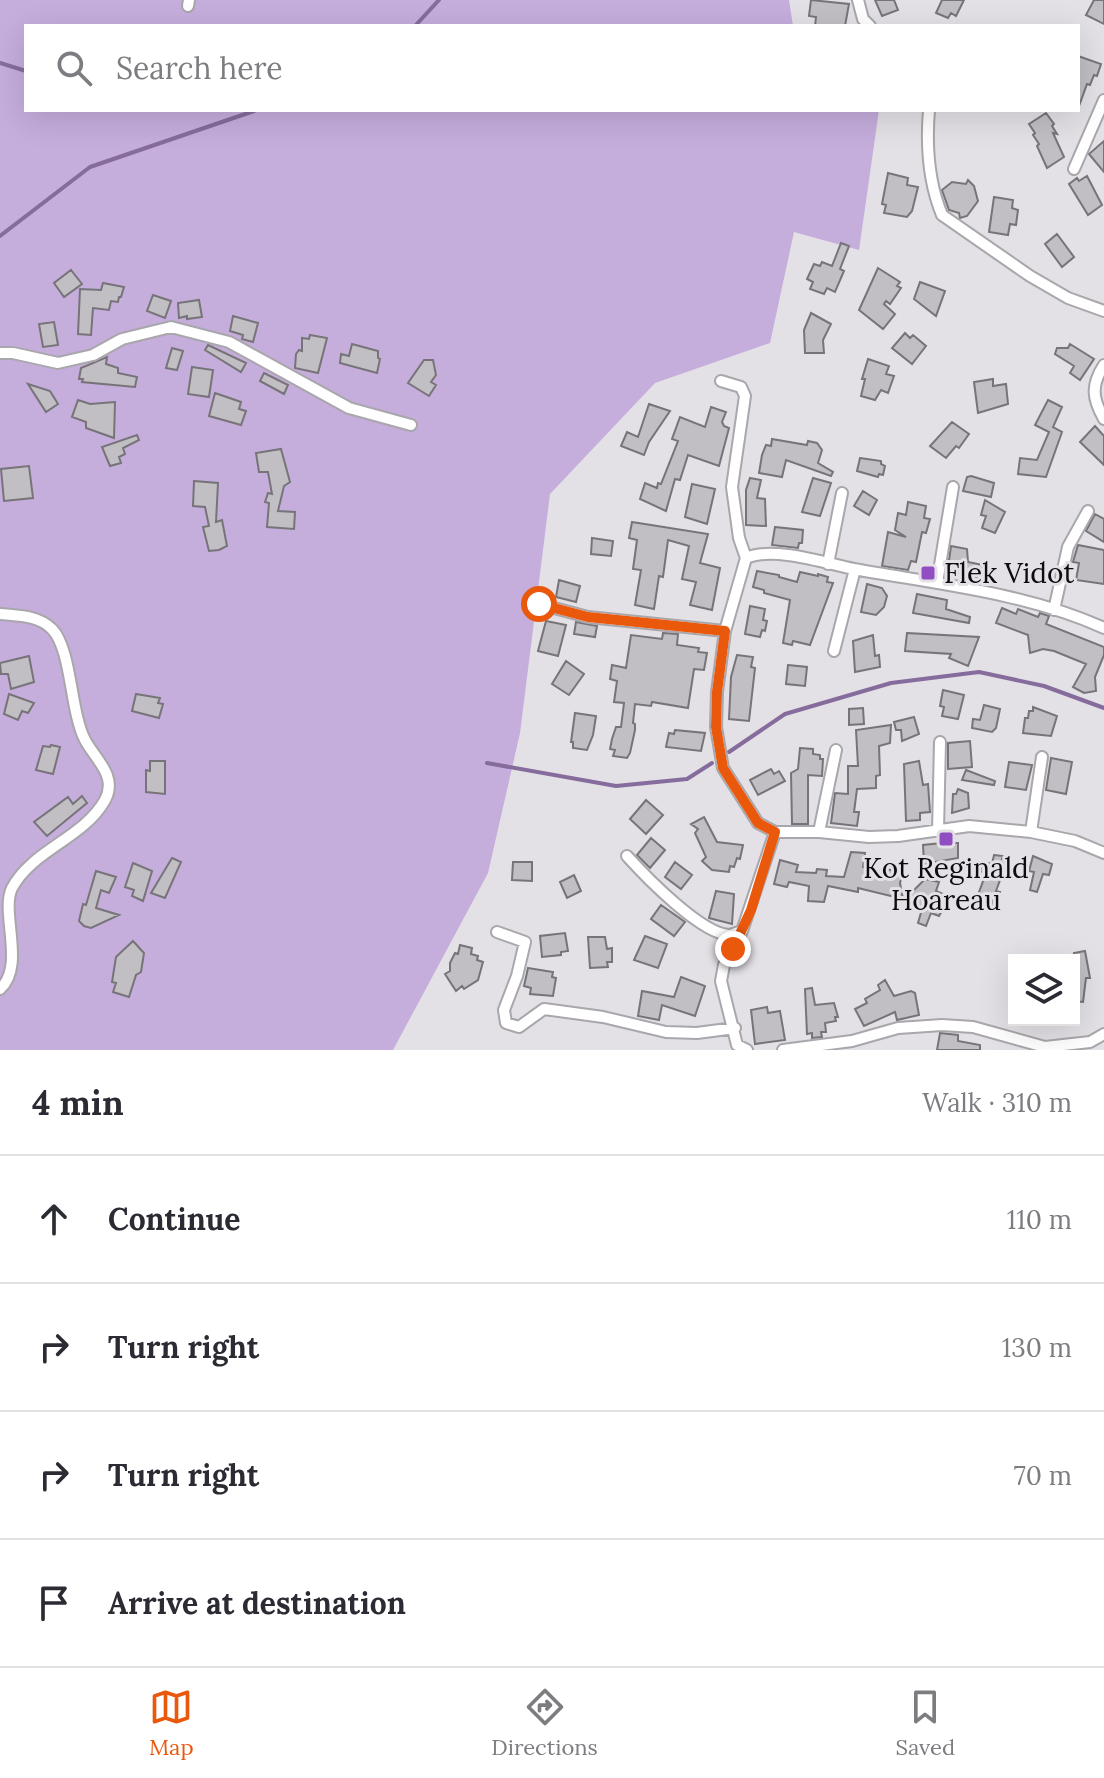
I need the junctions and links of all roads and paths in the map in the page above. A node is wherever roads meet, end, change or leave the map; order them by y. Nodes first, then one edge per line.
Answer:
1 (858, 0) edge
2 (868, 24) edge
3 (1104, 100) edge
4 (929, 112) edge
5 (1074, 169) dead end
6 (1104, 311) edge
7 (0, 353) edge
8 (1104, 365) edge
9 (721, 381) dead end
10 (1104, 419) edge
11 (411, 425) dead end
12 (953, 487) dead end
13 (842, 493) dead end
14 (1088, 511) dead end
15 (746, 558) junction
16 (828, 564) junction
17 (855, 569) junction
18 (937, 583) junction
19 (539, 604) dead end
20 (1054, 610) junction
21 (0, 614) edge
22 (1104, 628) edge
23 (725, 631) junction
24 (834, 651) dead end
25 (940, 742) dead end
26 (836, 750) dead end
27 (1042, 757) dead end
28 (938, 831) junction
29 (775, 832) junction
30 (819, 832) junction
31 (1031, 832) junction
32 (1104, 853) edge
33 (627, 856) dead end
34 (742, 931) junction
35 (497, 932) dead end
36 (0, 989) edge
37 (735, 1028) junction
38 (1104, 1034) edge
39 (747, 1050) edge
40 (783, 1050) edge

1 - 2 street
3 - 5 street
4 - 6 street
7 - 11 street
8 - 10 street
9 - 15 street
12 - 18 street
13 - 16 street
14 - 20 street
15 - 16 street
15 - 23 street
16 - 17 street
17 - 18 street
17 - 24 street
18 - 20 street
19 - 23 street
20 - 22 street
21 - 36 street
23 - 29 street
25 - 28 street
26 - 30 street
27 - 31 street
28 - 30 street
28 - 31 street
29 - 30 street
29 - 34 street
31 - 32 street
33 - 34 street
34 - 37 street
35 - 37 street
37 - 39 street
38 - 40 street

